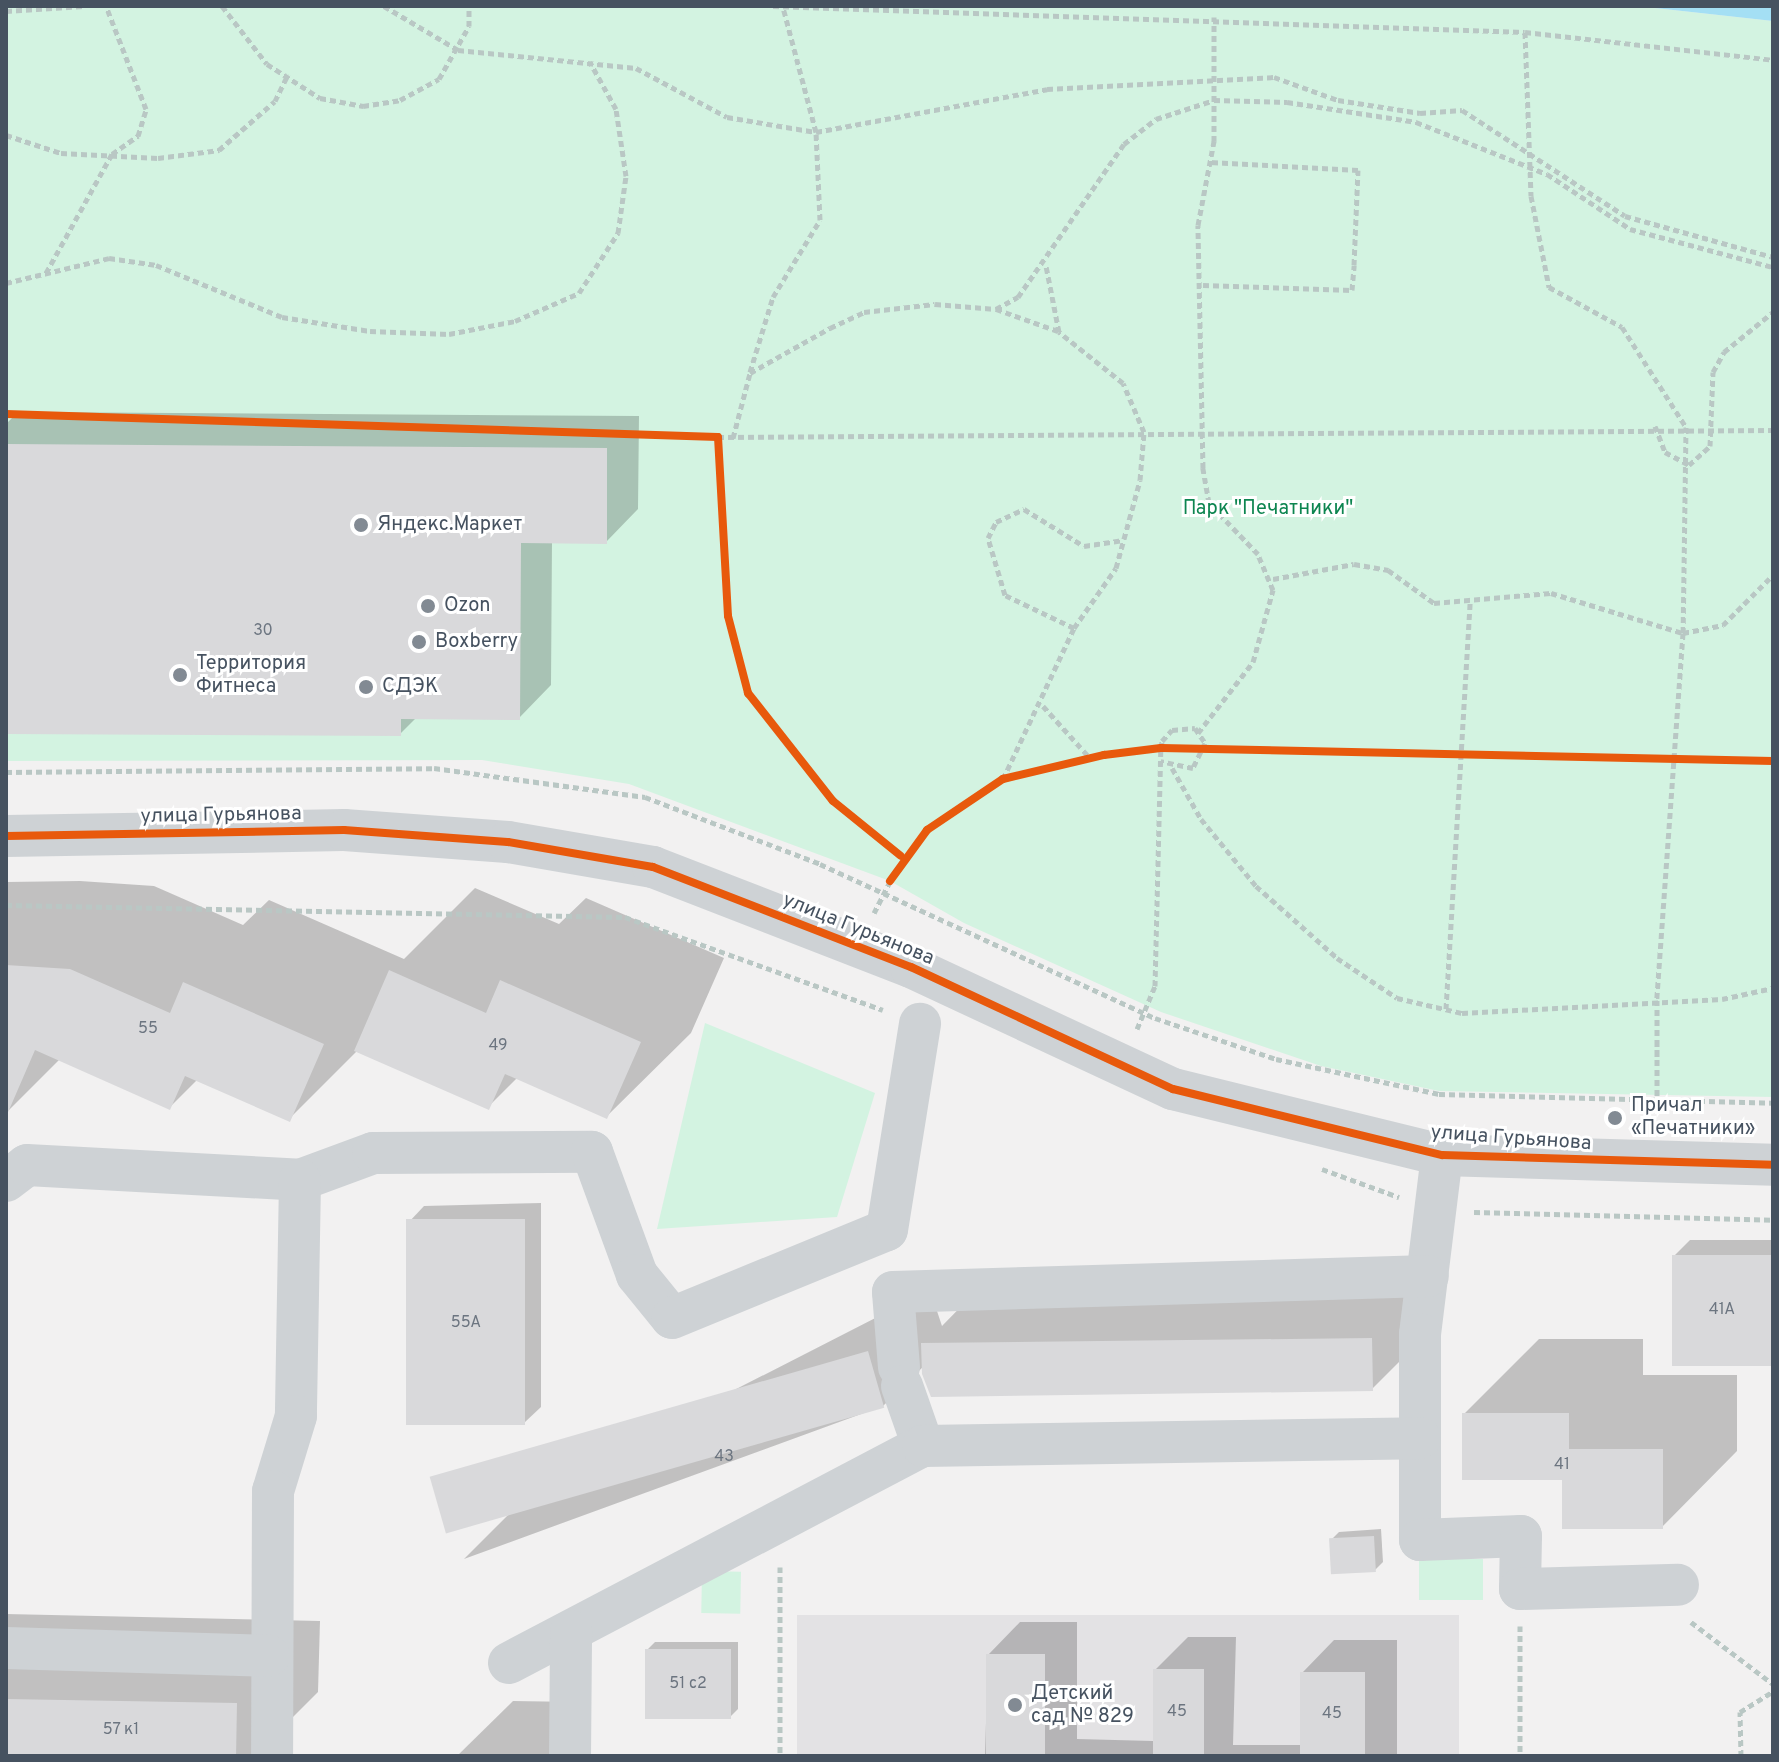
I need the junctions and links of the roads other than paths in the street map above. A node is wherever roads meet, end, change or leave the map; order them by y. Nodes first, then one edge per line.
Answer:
1 (6, 836) edge
2 (920, 1024) dead end
3 (1442, 1155) junction
4 (1773, 1165) edge
5 (300, 1180) junction
6 (6, 1181) edge
7 (1428, 1276) junction
8 (1420, 1438) junction
9 (923, 1446) junction
10 (1660, 1585) road end
11 (571, 1631) junction
12 (6, 1648) edge
13 (269, 1656) junction
14 (509, 1663) dead end
15 (272, 1756) edge
16 (570, 1756) edge

1 - 3 street, улица Гурьянова
2 - 5 street
3 - 4 street, улица Гурьянова
3 - 7 street
5 - 6 street
5 - 13 street
7 - 8 street
7 - 9 street
8 - 9 street
8 - 10 street
9 - 11 street
11 - 14 street
11 - 16 street
12 - 13 street
13 - 15 street

